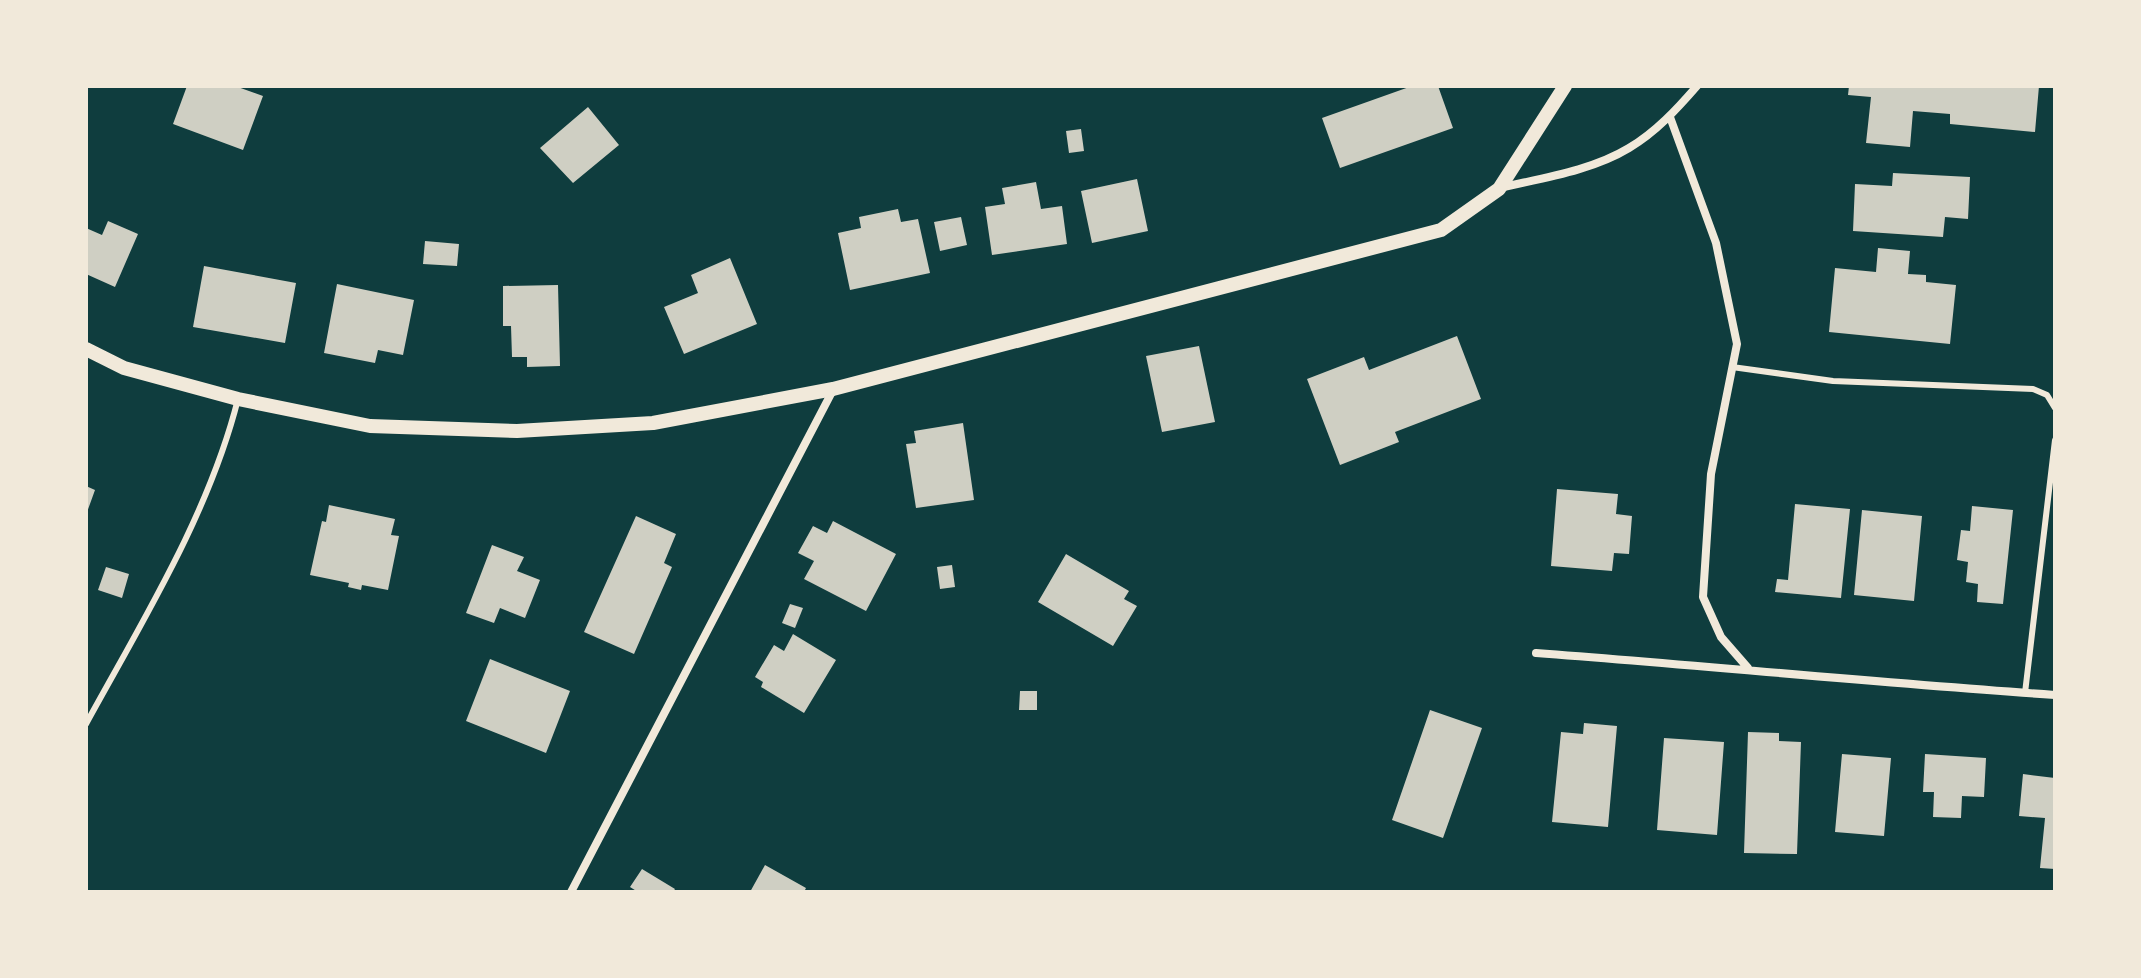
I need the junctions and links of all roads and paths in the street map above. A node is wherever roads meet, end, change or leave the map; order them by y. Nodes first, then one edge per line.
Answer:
1 (1565, 86) edge
2 (1697, 86) edge
3 (1670, 117) junction
4 (1499, 189) junction
5 (86, 349) edge
6 (1732, 367) junction
7 (833, 389) junction
8 (238, 399) junction
9 (2055, 408) edge
10 (2055, 440) edge
11 (1536, 653) dead end
12 (1748, 668) junction
13 (2025, 693) junction
14 (2055, 695) edge
15 (86, 724) edge
16 (571, 892) edge

1 - 4 street
2 - 3 street
3 - 4 street
3 - 6 street
4 - 7 street
5 - 8 street
6 - 9 lane
6 - 12 street
7 - 8 street
7 - 16 street
8 - 15 lane
10 - 13 lane
11 - 12 street
12 - 13 street
13 - 14 street

